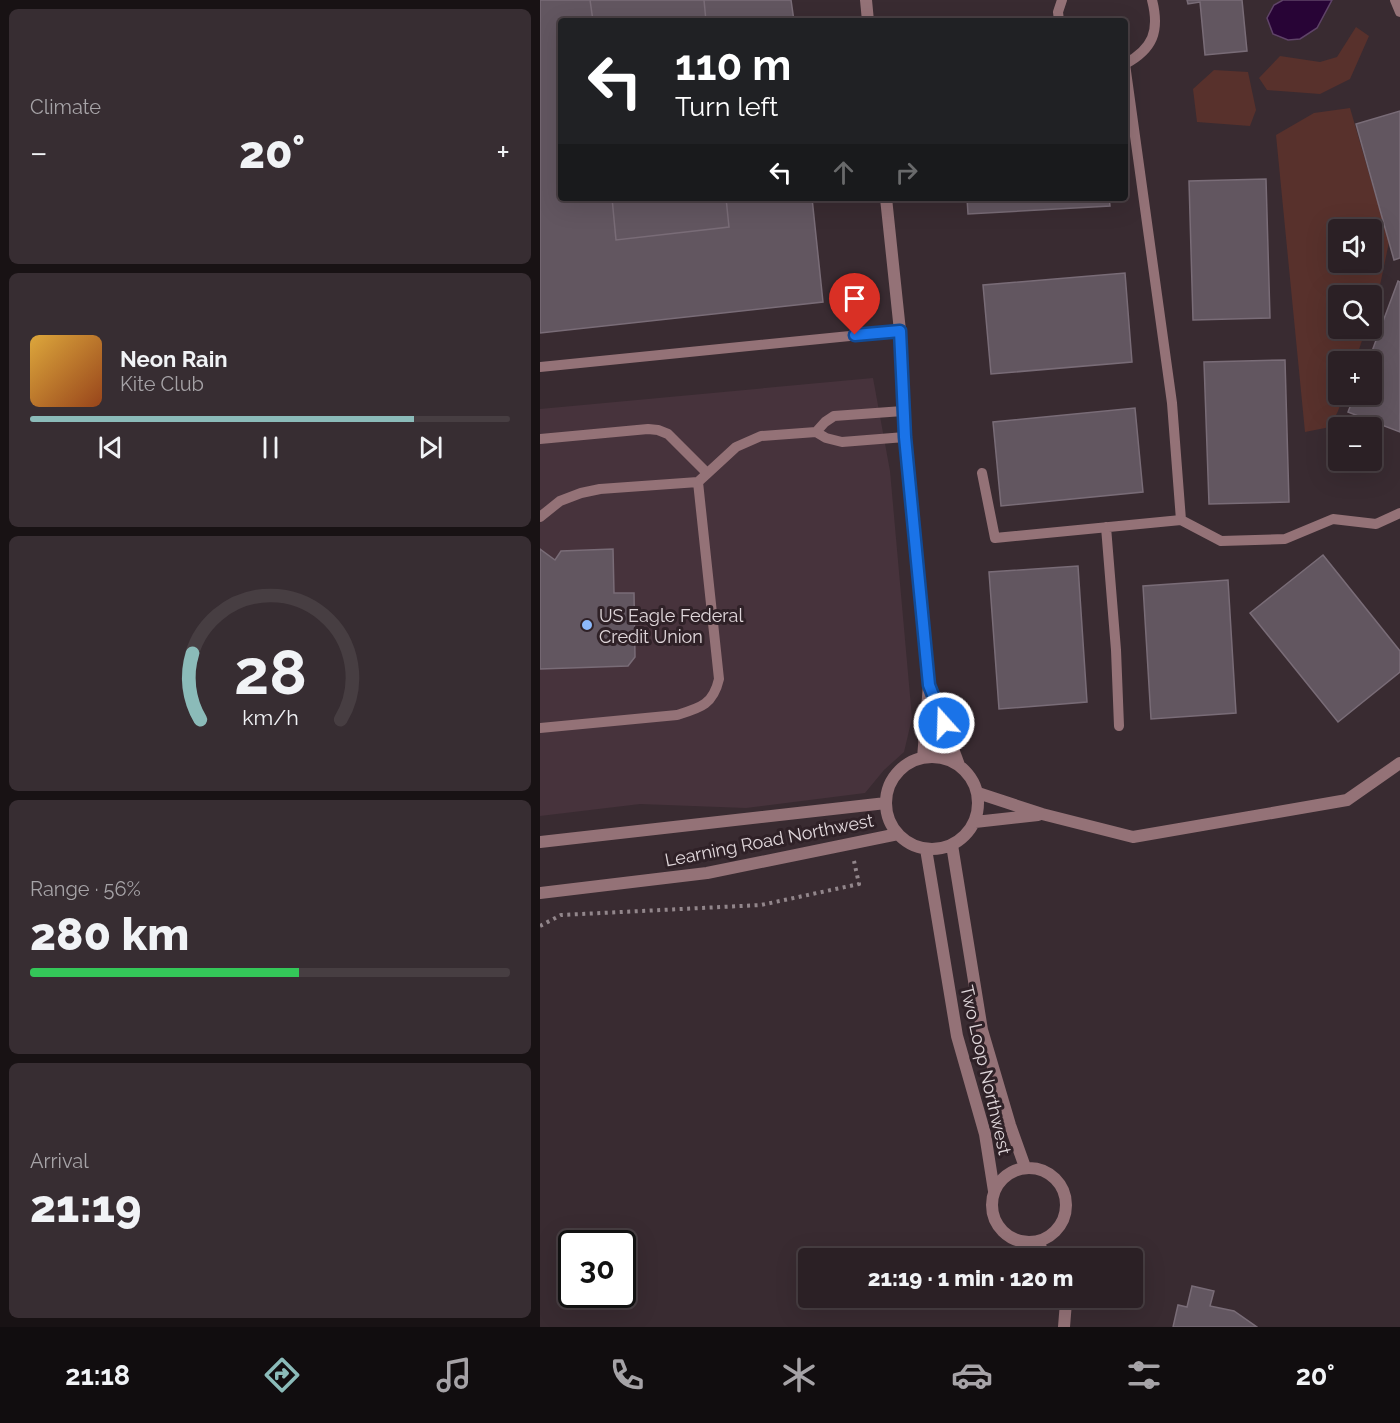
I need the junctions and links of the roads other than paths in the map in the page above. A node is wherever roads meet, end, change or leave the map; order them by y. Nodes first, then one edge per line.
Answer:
1 (866, 0) edge
2 (1062, 0) edge
3 (1152, 0) edge
4 (1395, 0) edge
5 (1400, 12) edge
6 (868, 18) edge
7 (1059, 18) edge
8 (1128, 62) edge
9 (1128, 86) edge
10 (886, 201) edge
11 (900, 331) junction
12 (540, 367) edge
13 (903, 411) junction
14 (816, 432) junction
15 (905, 437) junction
16 (540, 439) edge
17 (707, 473) junction
18 (982, 473) dead end
19 (698, 482) junction
20 (1400, 513) edge
21 (540, 517) edge
22 (1181, 520) junction
23 (1106, 528) junction
24 (929, 685) junction
25 (1119, 726) dead end
26 (540, 728) edge
27 (922, 758) junction
28 (1400, 764) edge
29 (959, 765) junction
30 (978, 793) junction
31 (886, 803) junction
32 (1042, 814) junction
33 (975, 822) junction
34 (898, 834) junction
35 (540, 842) edge
36 (952, 845) junction
37 (926, 849) junction
38 (540, 893) edge
39 (1025, 1167) junction
40 (994, 1191) junction
41 (1038, 1242) junction
42 (1041, 1248) edge
43 (1066, 1308) edge
44 (1064, 1327) edge

1 - 6 street
2 - 7 lane
3 - 8 lane
4 - 5 lane
9 - 22 lane
10 - 11 street
11 - 12 lane
11 - 13 street
13 - 14 lane
13 - 15 street
14 - 15 lane
14 - 17 lane
15 - 24 street
16 - 17 lane
17 - 19 lane
18 - 23 lane
19 - 21 lane
19 - 26 lane
20 - 22 lane
22 - 23 lane
23 - 25 lane
24 - 27 street
24 - 29 street
27 - 29 street
27 - 31 street
28 - 32 street
29 - 30 street
30 - 32 street
30 - 33 street
31 - 34 street
31 - 35 street, Learning Road Northwest
32 - 33 street
33 - 36 street
34 - 37 street
34 - 38 street, Learning Road Northwest
36 - 37 street
36 - 39 street, Two Loop Northwest
37 - 40 street, Two Loop Northwest
39 - 40 street
39 - 41 street
40 - 41 street
41 - 42 street
43 - 44 street

